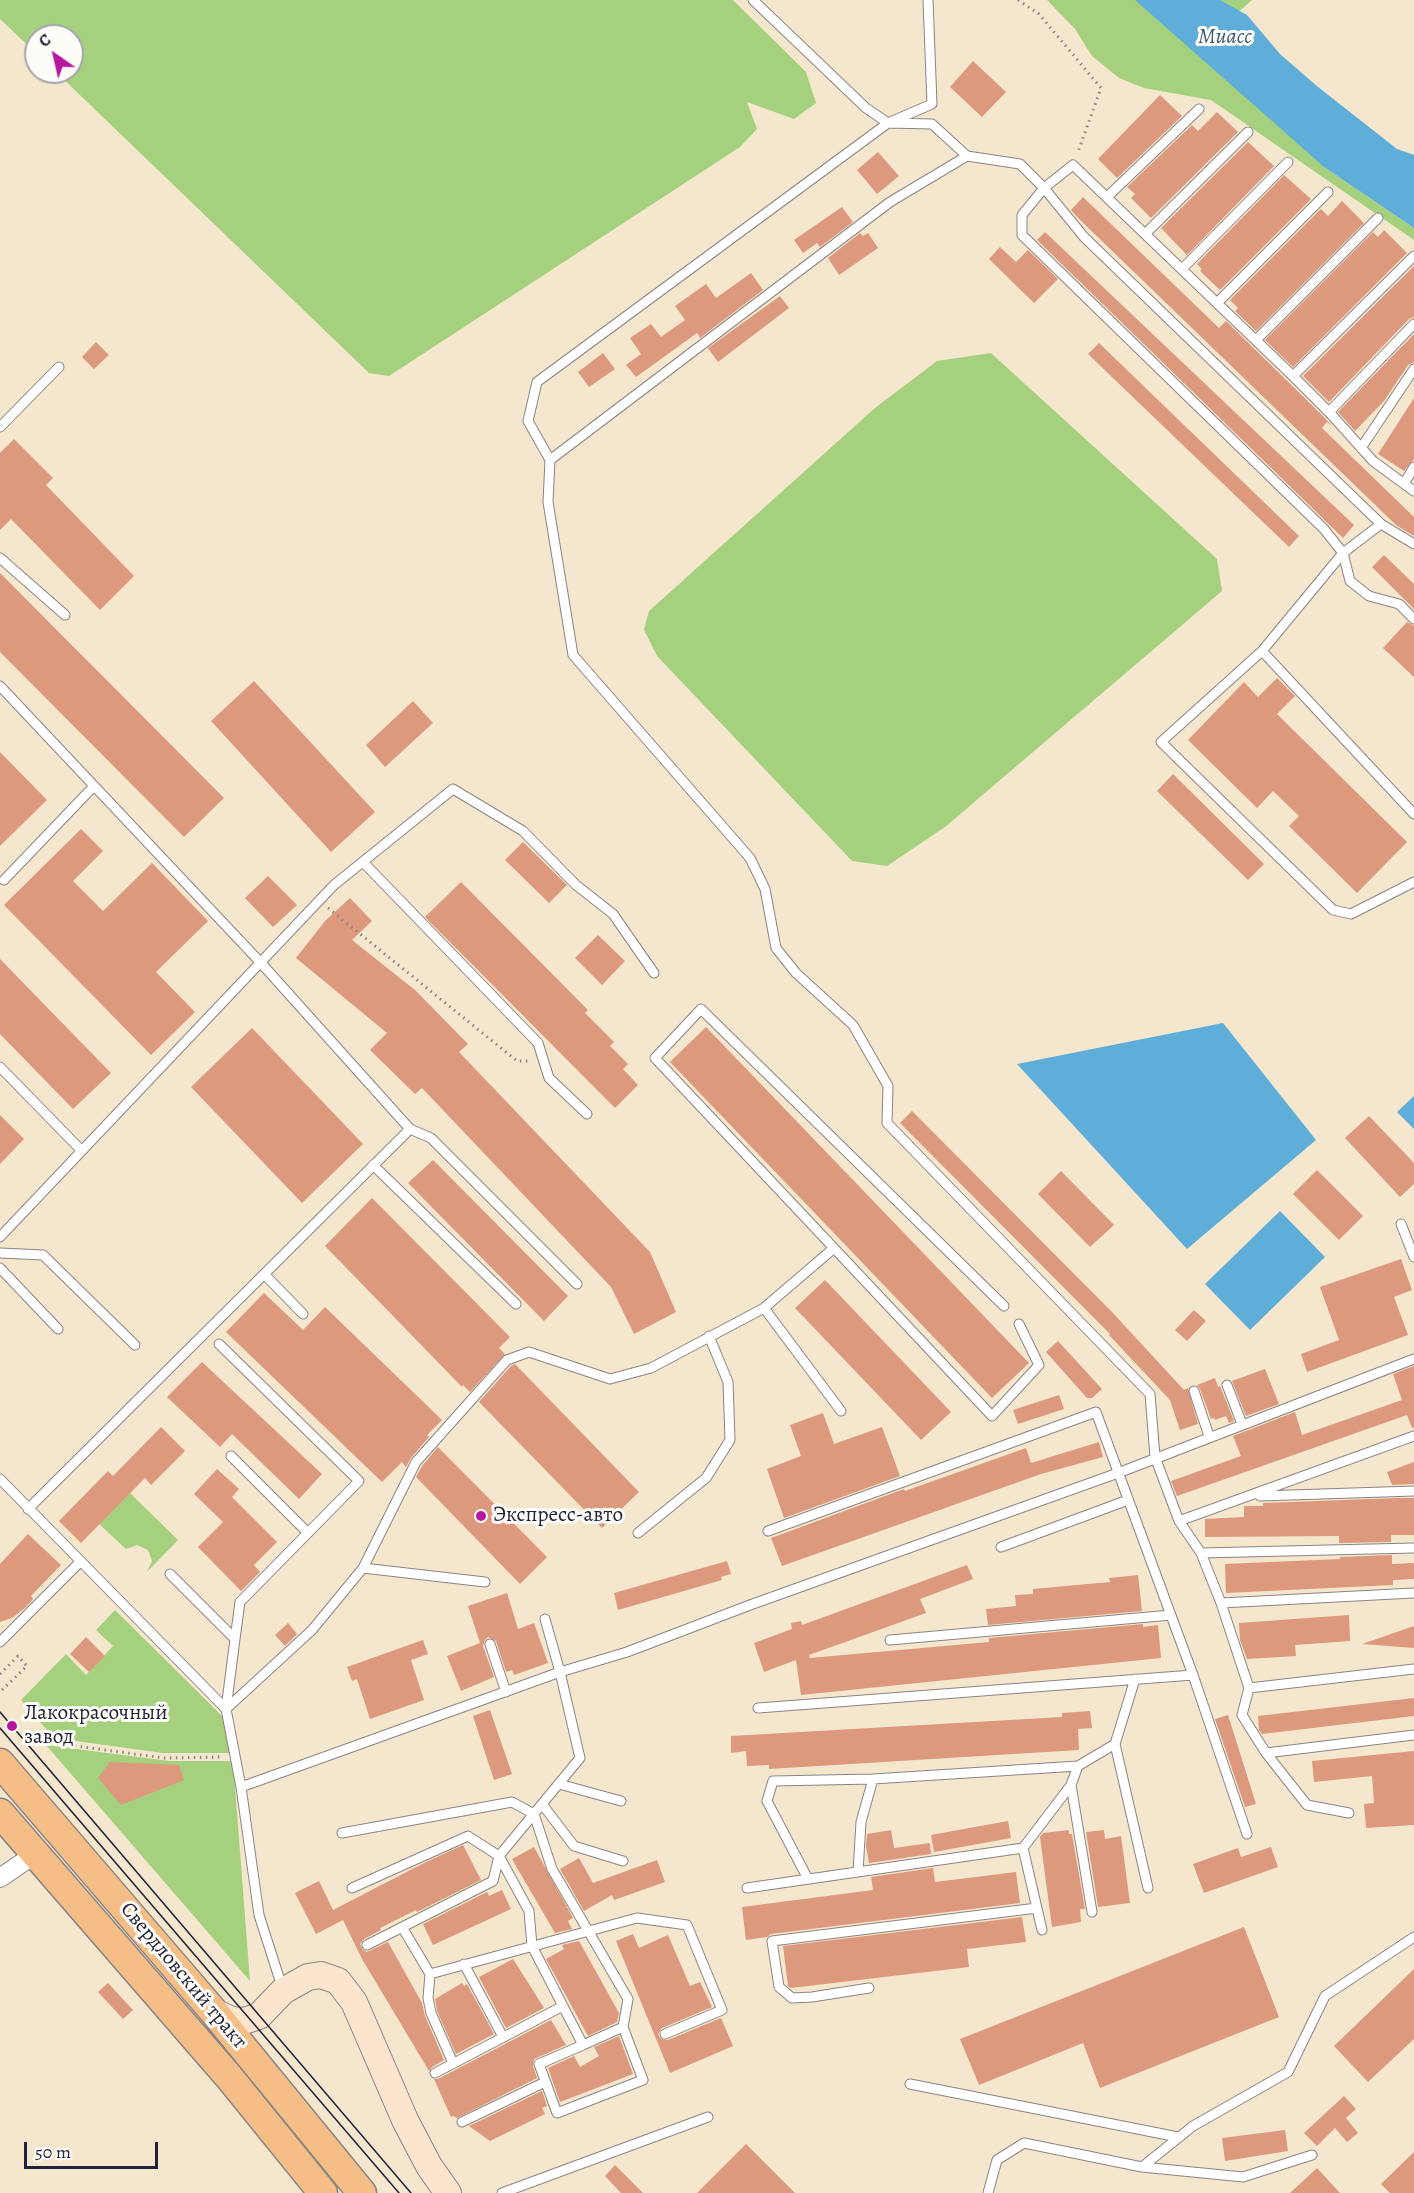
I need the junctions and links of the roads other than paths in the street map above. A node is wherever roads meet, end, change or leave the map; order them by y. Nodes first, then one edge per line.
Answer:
1 (753, 0) edge
2 (928, 0) edge
3 (1199, 109) dead end
4 (888, 123) junction
5 (1248, 132) dead end
6 (967, 156) junction
7 (1288, 162) dead end
8 (1044, 188) junction
9 (1328, 192) dead end
10 (1107, 197) junction
11 (1378, 218) dead end
12 (1145, 234) junction
13 (1414, 256) edge
14 (1182, 269) junction
15 (1217, 303) junction
16 (1414, 324) edge
17 (1256, 340) junction
18 (59, 367) dead end
19 (1414, 369) edge
20 (1293, 376) junction
21 (1329, 412) junction
22 (0, 427) edge
23 (1361, 448) junction
24 (550, 460) junction
25 (1414, 467) edge
26 (1405, 482) junction
27 (1414, 491) edge
28 (1381, 524) junction
29 (1414, 544) edge
30 (1343, 553) junction
31 (0, 558) edge
32 (64, 615) dead end
33 (1414, 619) edge
34 (1262, 651) junction
35 (0, 686) edge
36 (94, 786) junction
37 (1414, 814) edge
38 (363, 862) junction
39 (4, 880) dead end
40 (1414, 882) edge
41 (261, 963) junction
42 (654, 973) dead end
43 (0, 1067) edge
44 (587, 1114) dead end
45 (410, 1129) junction
46 (81, 1150) junction
47 (374, 1165) junction
48 (1401, 1224) dead end
49 (0, 1237) edge
50 (834, 1248) junction
51 (0, 1253) edge
52 (1414, 1257) edge
53 (0, 1268) edge
54 (264, 1274) junction
55 (577, 1284) dead end
56 (516, 1304) dead end
57 (1004, 1306) dead end
58 (764, 1308) junction
59 (303, 1314) dead end
60 (1019, 1324) dead end
61 (58, 1329) dead end
62 (709, 1336) junction
63 (219, 1344) dead end
64 (135, 1345) dead end
65 (1414, 1359) edge
66 (1227, 1385) dead end
67 (1194, 1390) dead end
68 (842, 1411) dead end
69 (1242, 1424) junction
70 (1209, 1436) junction
71 (1414, 1436) edge
72 (231, 1456) dead end
73 (1155, 1457) junction
74 (1118, 1473) junction
75 (0, 1479) edge
76 (1414, 1491) edge
77 (1252, 1496) junction
78 (1128, 1500) junction
79 (28, 1509) junction
80 (1179, 1521) junction
81 (768, 1531) dead end
82 (308, 1533) junction
83 (638, 1533) dead end
84 (1001, 1546) dead end
85 (1414, 1548) edge
86 (1201, 1553) junction
87 (80, 1562) junction
88 (363, 1568) junction
89 (170, 1575) dead end
90 (484, 1582) dead end
91 (1414, 1593) edge
92 (1221, 1603) junction
93 (1171, 1615) junction
94 (545, 1619) dead end
95 (235, 1639) junction
96 (890, 1640) dead end
97 (0, 1642) edge
98 (490, 1644) dead end
99 (1414, 1669) edge
100 (560, 1672) junction
101 (1193, 1675) junction
102 (1135, 1679) junction
103 (1249, 1688) junction
104 (506, 1692) junction
105 (758, 1708) dead end
106 (226, 1709) junction
107 (1414, 1735) edge
108 (1115, 1744) junction
109 (1266, 1753) junction
110 (0, 1762) edge
111 (1078, 1766) junction
112 (873, 1779) junction
113 (559, 1784) junction
114 (1071, 1785) junction
115 (241, 1787) junction
116 (621, 1801) dead end
117 (542, 1804) junction
118 (0, 1813) edge
119 (1349, 1813) dead end
120 (534, 1814) junction
121 (60, 1833) junction
122 (342, 1833) dead end
123 (1247, 1834) dead end
124 (1023, 1848) junction
125 (35, 1854) junction
126 (499, 1856) junction
127 (623, 1861) dead end
128 (858, 1872) junction
129 (0, 1878) edge
130 (808, 1879) junction
131 (352, 1888) dead end
132 (747, 1888) dead end
133 (1148, 1888) dead end
134 (1037, 1908) junction
135 (1092, 1912) dead end
136 (402, 1927) junction
137 (1042, 1930) dead end
138 (589, 1931) junction
139 (1414, 1937) edge
140 (367, 1945) dead end
141 (532, 1946) junction
142 (464, 1964) junction
143 (430, 1974) junction
144 (868, 1988) dead end
145 (283, 1991) junction
146 (563, 2006) junction
147 (214, 2012) junction
148 (259, 2016) junction
149 (623, 2027) junction
150 (665, 2034) dead end
151 (503, 2037) junction
152 (583, 2045) junction
153 (453, 2063) junction
154 (435, 2073) dead end
155 (266, 2076) junction
156 (545, 2082) junction
157 (910, 2084) dead end
158 (708, 2117) dead end
159 (462, 2122) dead end
160 (1178, 2137) junction
161 (1312, 2155) dead end
162 (1142, 2167) junction
163 (323, 2193) edge
164 (362, 2193) edge
165 (448, 2193) edge
166 (502, 2193) edge
167 (988, 2193) edge

1 - 4 lane
2 - 4 lane
3 - 10 lane
4 - 6 lane
4 - 24 lane
5 - 12 lane
6 - 8 lane
6 - 24 lane
7 - 14 lane
8 - 10 lane
8 - 28 lane
8 - 30 lane
9 - 15 lane
10 - 12 lane
11 - 17 lane
12 - 14 lane
13 - 20 lane
14 - 15 lane
15 - 17 lane
16 - 21 lane
17 - 20 lane
18 - 22 lane
19 - 23 lane
20 - 21 lane
21 - 23 lane
23 - 26 lane
24 - 73 lane
25 - 26 lane
26 - 27 lane
28 - 29 lane
28 - 30 lane
30 - 33 lane
30 - 34 lane
31 - 32 lane
34 - 37 lane
34 - 40 lane
35 - 36 lane
36 - 39 lane
36 - 41 lane
38 - 41 lane
38 - 42 lane
38 - 44 lane
41 - 45 lane
41 - 46 lane
43 - 46 lane
45 - 47 lane
45 - 55 lane
46 - 49 lane
47 - 54 lane
47 - 56 lane
48 - 52 lane
50 - 57 lane
50 - 58 lane
50 - 60 lane
51 - 64 lane
53 - 61 lane
54 - 59 lane
54 - 79 lane
58 - 62 lane
58 - 68 lane
62 - 83 lane
62 - 88 lane
63 - 82 lane
65 - 69 lane
66 - 69 lane
67 - 70 lane
69 - 70 lane
70 - 73 lane
71 - 77 lane
72 - 82 lane
73 - 74 lane
73 - 80 lane
74 - 78 lane
74 - 81 lane
74 - 100 lane
75 - 79 lane
76 - 77 lane
77 - 80 lane
78 - 84 lane
78 - 93 lane
79 - 87 lane
80 - 86 lane
82 - 95 lane
85 - 86 lane
86 - 92 lane
87 - 97 lane
87 - 106 lane
88 - 90 lane
88 - 106 lane
89 - 95 lane
91 - 92 lane
92 - 103 lane
93 - 96 lane
93 - 101 lane
94 - 100 lane
95 - 106 lane
98 - 104 lane
99 - 103 lane
100 - 104 lane
100 - 113 lane
101 - 102 lane
101 - 123 lane
102 - 105 lane
102 - 108 lane
103 - 109 lane
104 - 115 lane
106 - 115 lane
107 - 109 lane
108 - 111 lane
108 - 133 lane
109 - 119 lane
110 - 121 main road, Свердловский тракт
111 - 112 lane
111 - 114 lane
112 - 128 lane
112 - 130 lane
113 - 116 lane
113 - 117 lane
114 - 124 lane
114 - 135 lane
115 - 145 lane
117 - 120 lane
117 - 127 lane
118 - 125 main road, Свердловский тракт
120 - 122 lane
120 - 126 lane
120 - 138 lane
121 - 125 main road
121 - 147 main road, Свердловский тракт
124 - 128 lane
124 - 134 lane
125 - 129 street
125 - 163 main road, Свердловский тракт
126 - 131 lane
126 - 136 lane
126 - 141 lane
128 - 130 lane
130 - 132 lane
134 - 137 lane
134 - 144 lane
136 - 140 lane
136 - 143 lane
138 - 141 lane
138 - 149 lane
138 - 150 lane
139 - 160 lane
141 - 142 lane
141 - 146 lane
142 - 143 lane
142 - 151 lane
143 - 153 lane
145 - 148 main road
145 - 165 main road
146 - 151 lane
146 - 152 lane
147 - 148 main road
147 - 155 main road, Свердловский тракт
148 - 155 main road
149 - 152 lane
149 - 156 lane
151 - 153 lane
152 - 156 lane
153 - 154 lane
155 - 164 main road, Свердловский тракт
156 - 159 lane
157 - 160 lane
158 - 166 lane
160 - 162 lane
161 - 162 lane
162 - 167 lane

